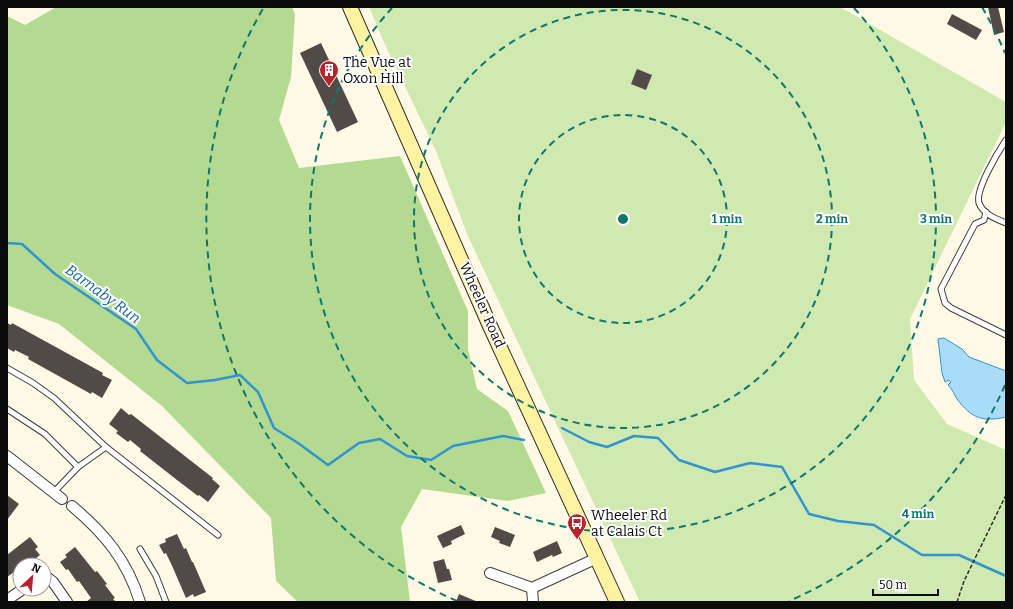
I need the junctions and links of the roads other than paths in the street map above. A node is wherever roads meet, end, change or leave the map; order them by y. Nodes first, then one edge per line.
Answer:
1 (350, 7) edge
2 (1006, 140) edge
3 (986, 212) junction
4 (1006, 223) edge
5 (1006, 334) edge
6 (7, 368) edge
7 (7, 409) edge
8 (106, 448) junction
9 (7, 456) edge
10 (78, 467) junction
11 (58, 496) joint
12 (72, 506) dead end
13 (218, 535) dead end
14 (140, 549) dead end
15 (596, 558) junction
16 (490, 573) dead end
17 (52, 581) edge
18 (532, 588) junction
19 (68, 602) edge
20 (140, 602) edge
21 (166, 602) edge
22 (533, 602) edge
23 (617, 602) edge

1 - 15 main road, Wheeler Road
2 - 3 lane
3 - 4 lane
3 - 5 lane
6 - 8 lane
7 - 10 lane
8 - 10 lane
8 - 13 lane
9 - 11 street
10 - 11 lane
12 - 20 street
14 - 21 lane
15 - 18 street
15 - 23 main road, Wheeler Road
16 - 18 street
17 - 19 street
18 - 22 street

